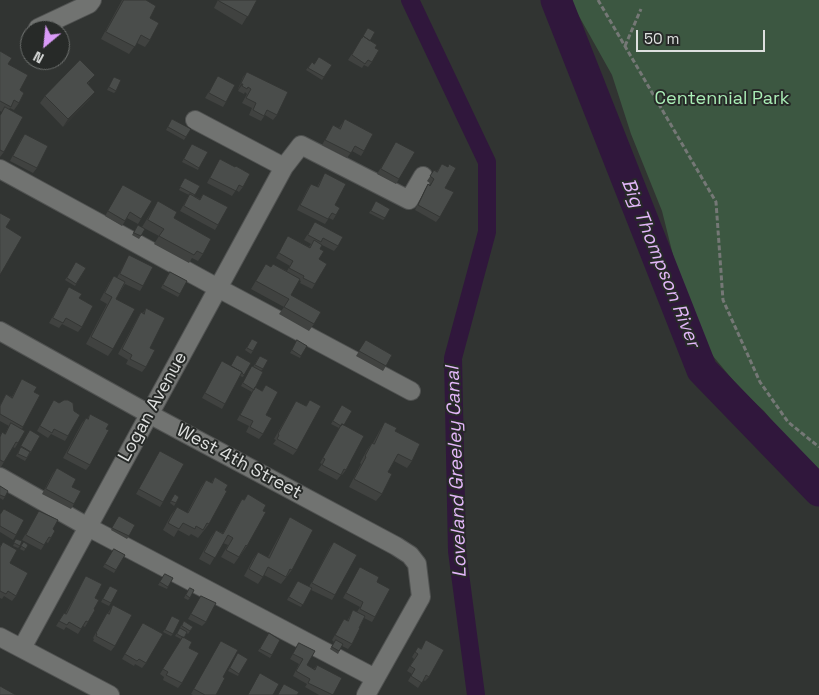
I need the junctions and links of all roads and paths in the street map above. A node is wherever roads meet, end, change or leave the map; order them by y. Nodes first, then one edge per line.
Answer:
1 (92, 0) edge
2 (598, 0) edge
3 (641, 9) dead end
4 (55, 20) edge
5 (625, 46) junction
6 (195, 120) dead end
7 (284, 167) junction
8 (0, 169) edge
9 (422, 176) dead end
10 (218, 288) junction
11 (0, 331) edge
12 (411, 391) dead end
13 (149, 414) junction
14 (819, 447) edge
15 (0, 477) edge
16 (88, 527) junction
17 (0, 637) edge
18 (22, 648) junction
19 (375, 678) junction
20 (110, 695) edge
21 (366, 695) edge

1 - 4 street
2 - 5 path
3 - 5 path
5 - 14 path
6 - 7 street
7 - 9 street, Logan Avenue
7 - 10 street, Logan Avenue
8 - 10 street
10 - 12 street
10 - 13 street, Logan Avenue
11 - 13 street, West 4th Street
13 - 16 street, Logan Avenue
13 - 19 street, West 4th Street
15 - 16 street
16 - 18 street, Logan Avenue
16 - 19 street
17 - 18 street
18 - 20 street
19 - 21 street

